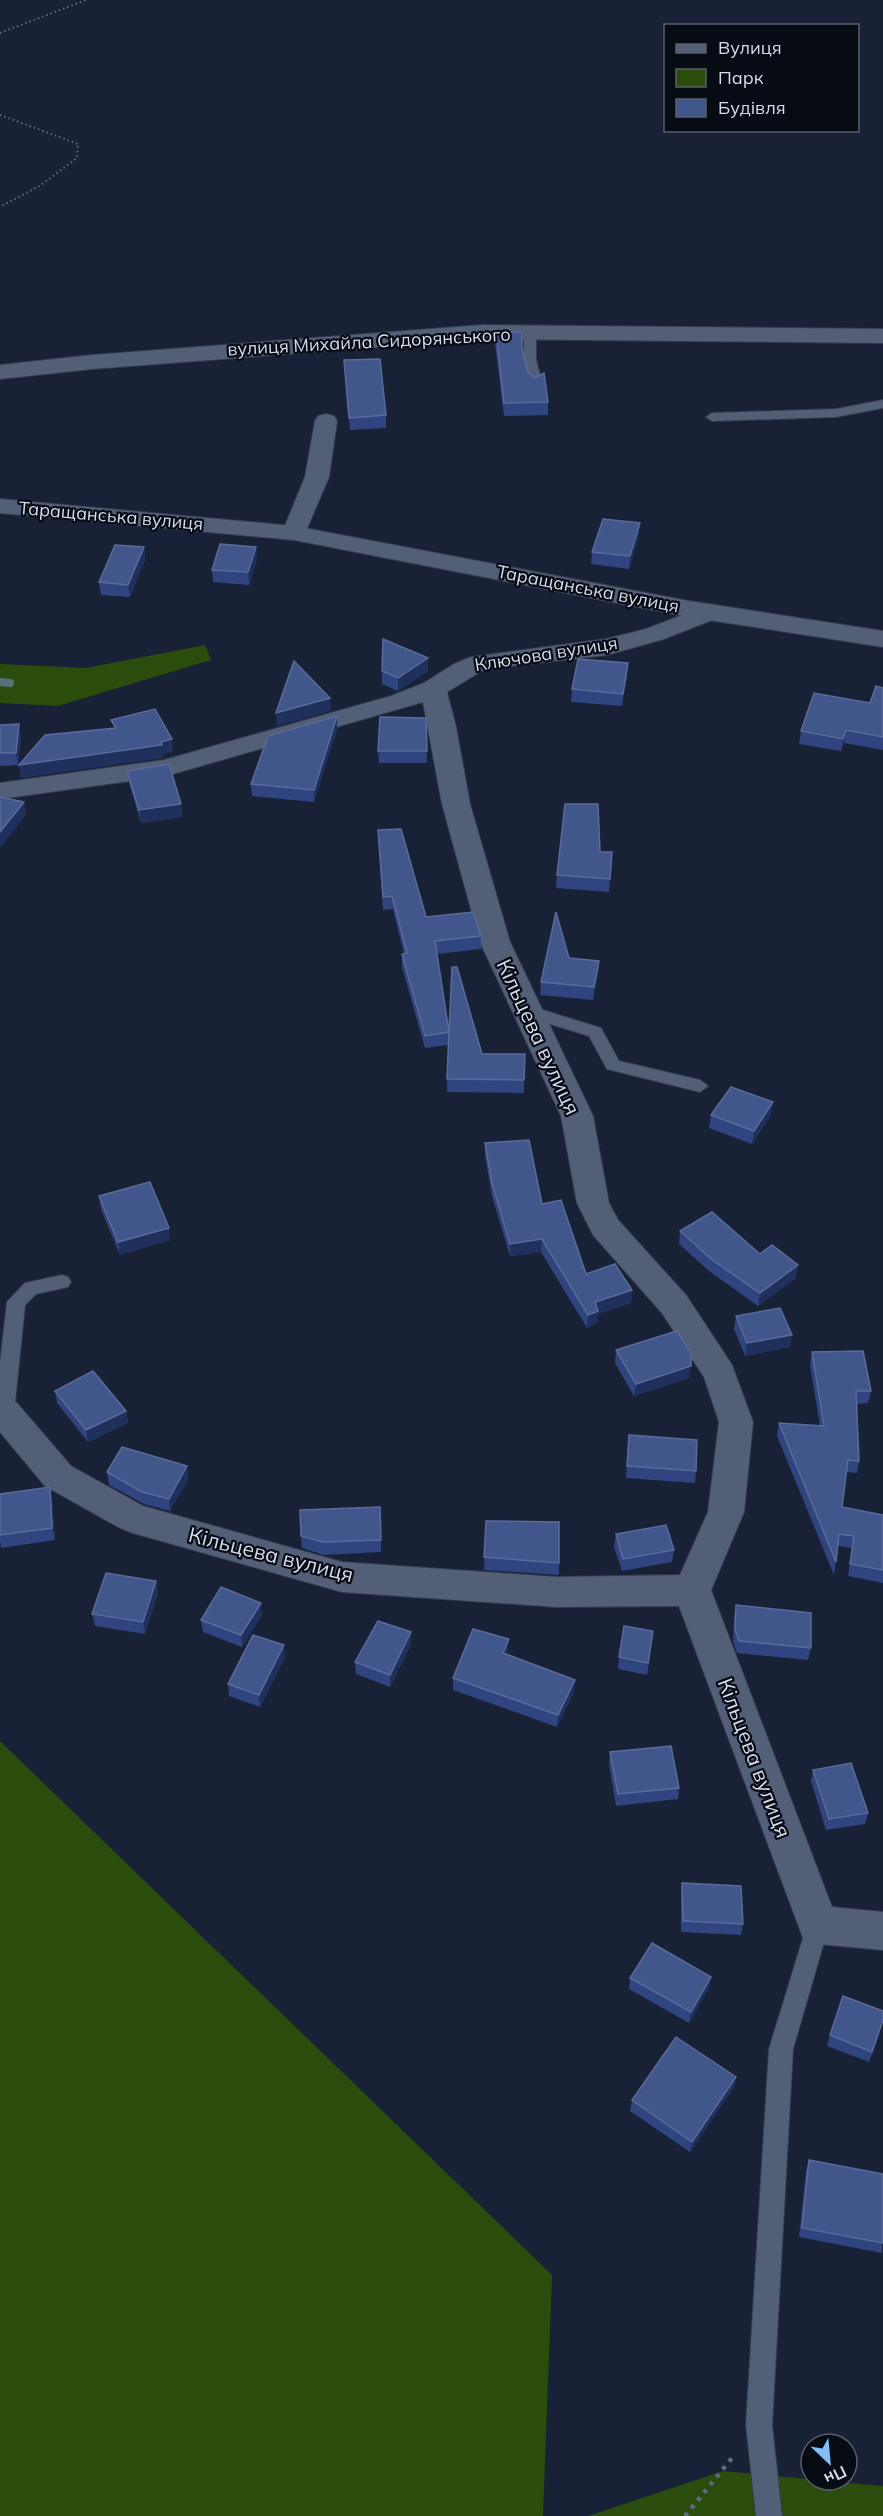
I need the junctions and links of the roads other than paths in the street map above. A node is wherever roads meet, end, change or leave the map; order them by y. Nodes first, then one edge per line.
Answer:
1 (530, 334) junction
2 (883, 336) edge
3 (0, 372) edge
4 (536, 384) edge
5 (883, 404) edge
6 (712, 417) dead end
7 (326, 421) dead end
8 (0, 507) edge
9 (294, 533) junction
10 (711, 612) junction
11 (883, 639) edge
12 (433, 688) junction
13 (0, 790) edge
14 (530, 1012) junction
15 (699, 1086) dead end
16 (62, 1282) dead end
17 (2, 1412) edge
18 (692, 1590) junction
19 (818, 1924) junction
20 (883, 1931) edge
21 (769, 2516) edge

1 - 2 street, вулиця Михайла Сидорянського
1 - 3 street, вулиця Михайла Сидорянського
1 - 4 lane
5 - 6 lane
7 - 9 street
8 - 9 street, Таращанська вулиця
9 - 10 street, Таращанська вулиця
10 - 11 street, Таращанська вулиця
10 - 12 street, Ключова вулиця
12 - 13 street, Ключова вулиця
12 - 14 street, Кільцева вулиця
14 - 15 lane
14 - 18 street, Кільцева вулиця
16 - 17 lane
17 - 18 street, Кільцева вулиця
18 - 19 street, Кільцева вулиця
19 - 20 street
19 - 21 lane

